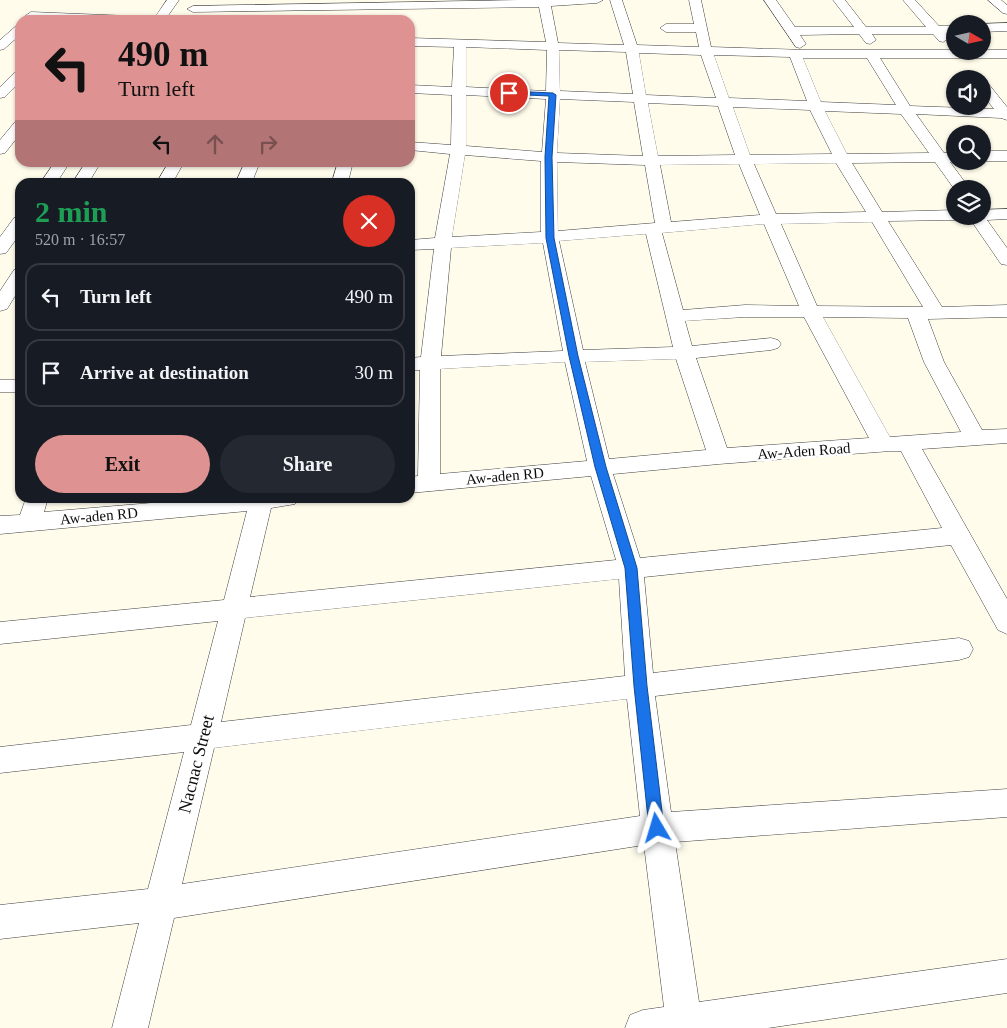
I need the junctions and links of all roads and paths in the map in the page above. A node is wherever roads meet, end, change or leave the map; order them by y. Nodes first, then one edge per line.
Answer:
1 (173, 0) edge
2 (598, 0) edge
3 (616, 0) edge
4 (695, 0) edge
5 (770, 0) edge
6 (839, 0) edge
7 (909, 0) edge
8 (994, 0) edge
9 (392, 2) edge
10 (544, 2) edge
11 (324, 3) edge
12 (262, 4) edge
13 (41, 5) dead end
14 (471, 6) edge
15 (192, 9) edge
16 (1007, 11) edge
17 (33, 15) edge
18 (162, 15) edge
19 (319, 15) edge
20 (388, 15) edge
21 (1007, 27) edge
22 (666, 28) dead end
23 (701, 28) junction
24 (991, 28) edge
25 (0, 30) edge
26 (15, 30) edge
27 (946, 30) edge
28 (791, 31) junction
29 (862, 31) junction
30 (936, 31) junction
31 (15, 33) edge
32 (468, 40) junction
33 (415, 42) edge
34 (946, 42) edge
35 (0, 46) edge
36 (553, 47) junction
37 (632, 50) junction
38 (706, 51) junction
39 (946, 52) edge
40 (991, 53) edge
41 (800, 54) junction
42 (876, 54) junction
43 (1007, 54) edge
44 (962, 60) edge
45 (971, 70) edge
46 (15, 80) edge
47 (415, 89) edge
48 (460, 91) junction
49 (0, 94) edge
50 (553, 95) junction
51 (991, 96) edge
52 (640, 98) junction
53 (722, 101) junction
54 (815, 105) junction
55 (905, 109) junction
56 (1006, 115) edge
57 (15, 128) edge
58 (0, 129) edge
59 (15, 133) edge
60 (415, 146) edge
61 (0, 150) edge
62 (458, 150) junction
63 (946, 156) edge
64 (991, 156) edge
65 (1007, 156) edge
66 (549, 157) junction
67 (841, 158) junction
68 (946, 158) edge
69 (744, 159) junction
70 (652, 161) junction
71 (59, 167) edge
72 (91, 167) edge
73 (174, 167) edge
74 (51, 178) edge
75 (84, 178) edge
76 (167, 178) edge
77 (991, 214) edge
78 (1007, 214) edge
79 (946, 215) edge
80 (878, 216) junction
81 (770, 219) junction
82 (982, 225) edge
83 (15, 229) edge
84 (659, 229) junction
85 (550, 238) junction
86 (443, 242) junction
87 (415, 245) edge
88 (0, 249) edge
89 (1007, 260) edge
90 (0, 264) edge
91 (15, 264) edge
92 (15, 282) edge
93 (0, 305) edge
94 (1007, 311) edge
95 (811, 313) junction
96 (926, 313) junction
97 (675, 316) junction
98 (771, 344) dead end
99 (684, 353) junction
100 (574, 356) junction
101 (430, 362) junction
102 (415, 364) edge
103 (0, 386) edge
104 (15, 386) edge
105 (1007, 436) edge
106 (975, 438) junction
107 (908, 444) junction
108 (884, 446) junction
109 (719, 456) junction
110 (600, 467) junction
111 (420, 484) edge
112 (36, 503) edge
113 (192, 503) edge
114 (273, 503) edge
115 (29, 522) junction
116 (0, 525) edge
117 (959, 535) junction
118 (631, 568) junction
119 (236, 609) junction
120 (1007, 623) edge
121 (0, 633) edge
122 (959, 649) dead end
123 (640, 686) junction
124 (202, 738) junction
125 (0, 760) edge
126 (1007, 803) edge
127 (657, 828) junction
128 (160, 904) junction
129 (0, 922) edge
130 (1007, 976) edge
131 (685, 1025) edge
132 (130, 1028) edge
133 (643, 1028) edge

1 - 18 street
2 - 10 street
3 - 37 street
4 - 23 street
5 - 28 street
6 - 29 street
7 - 30 street
8 - 16 street
9 - 11 street
9 - 14 street
9 - 20 street
10 - 14 street
10 - 36 street
11 - 12 street
11 - 19 street
12 - 15 street
13 - 17 street
21 - 24 street
22 - 23 street
23 - 38 street
25 - 26 street
27 - 30 street
28 - 29 street
28 - 41 street
29 - 30 street
29 - 42 street
30 - 34 street
31 - 35 street
32 - 33 street
32 - 36 street
32 - 48 street
36 - 37 street
36 - 50 street
37 - 38 street
37 - 52 street
38 - 41 street
38 - 53 street
39 - 42 street
40 - 43 street
41 - 42 street
41 - 54 street
42 - 55 street
44 - 45 street
46 - 49 street
47 - 48 street
48 - 50 street
48 - 62 street
50 - 52 street
50 - 66 street
51 - 56 street
52 - 53 street
52 - 70 street
53 - 54 street
53 - 69 street
54 - 55 street
54 - 67 street
55 - 56 street
55 - 63 street
57 - 58 street
59 - 61 street
60 - 62 street
62 - 66 street
62 - 86 street
64 - 65 street
66 - 70 street
66 - 85 street
67 - 68 street
67 - 69 street
67 - 80 street
69 - 70 street
69 - 81 street
70 - 84 street
71 - 74 street
72 - 75 street
73 - 76 street
77 - 78 street
79 - 80 street
80 - 81 street
80 - 96 street
81 - 84 street
81 - 95 street
82 - 89 street
83 - 88 street
84 - 85 street
84 - 97 street
85 - 86 street
85 - 100 street
86 - 87 street
86 - 101 street
90 - 91 street
92 - 93 street
94 - 96 street
95 - 96 street
95 - 97 street
95 - 108 street
96 - 106 street
97 - 99 street
98 - 99 street
99 - 100 street
99 - 109 street
100 - 101 street
100 - 110 street
101 - 102 street
101 - 111 street
103 - 104 street
105 - 106 street, Aw-Aden Road
106 - 107 street, Aw-Aden Road
107 - 108 street, Aw-Aden Road
107 - 117 street
108 - 109 street, Aw-Aden Road
109 - 110 street, Aw-Aden Road
110 - 111 street, Aw-aden RD
110 - 118 street
112 - 115 street
113 - 115 street, Aw-aden RD
114 - 119 street, Nacnac Street
115 - 116 street, Aw-aden RD
117 - 118 street
117 - 120 street
118 - 119 street
118 - 123 street
119 - 121 street
119 - 124 street, Nacnac Street
122 - 123 street
123 - 124 street
123 - 127 street
124 - 125 street
124 - 128 street, Nacnac Street
126 - 127 street
127 - 128 street
127 - 131 street
128 - 129 street
128 - 132 street, Nacnac Street
130 - 131 street
131 - 133 street

